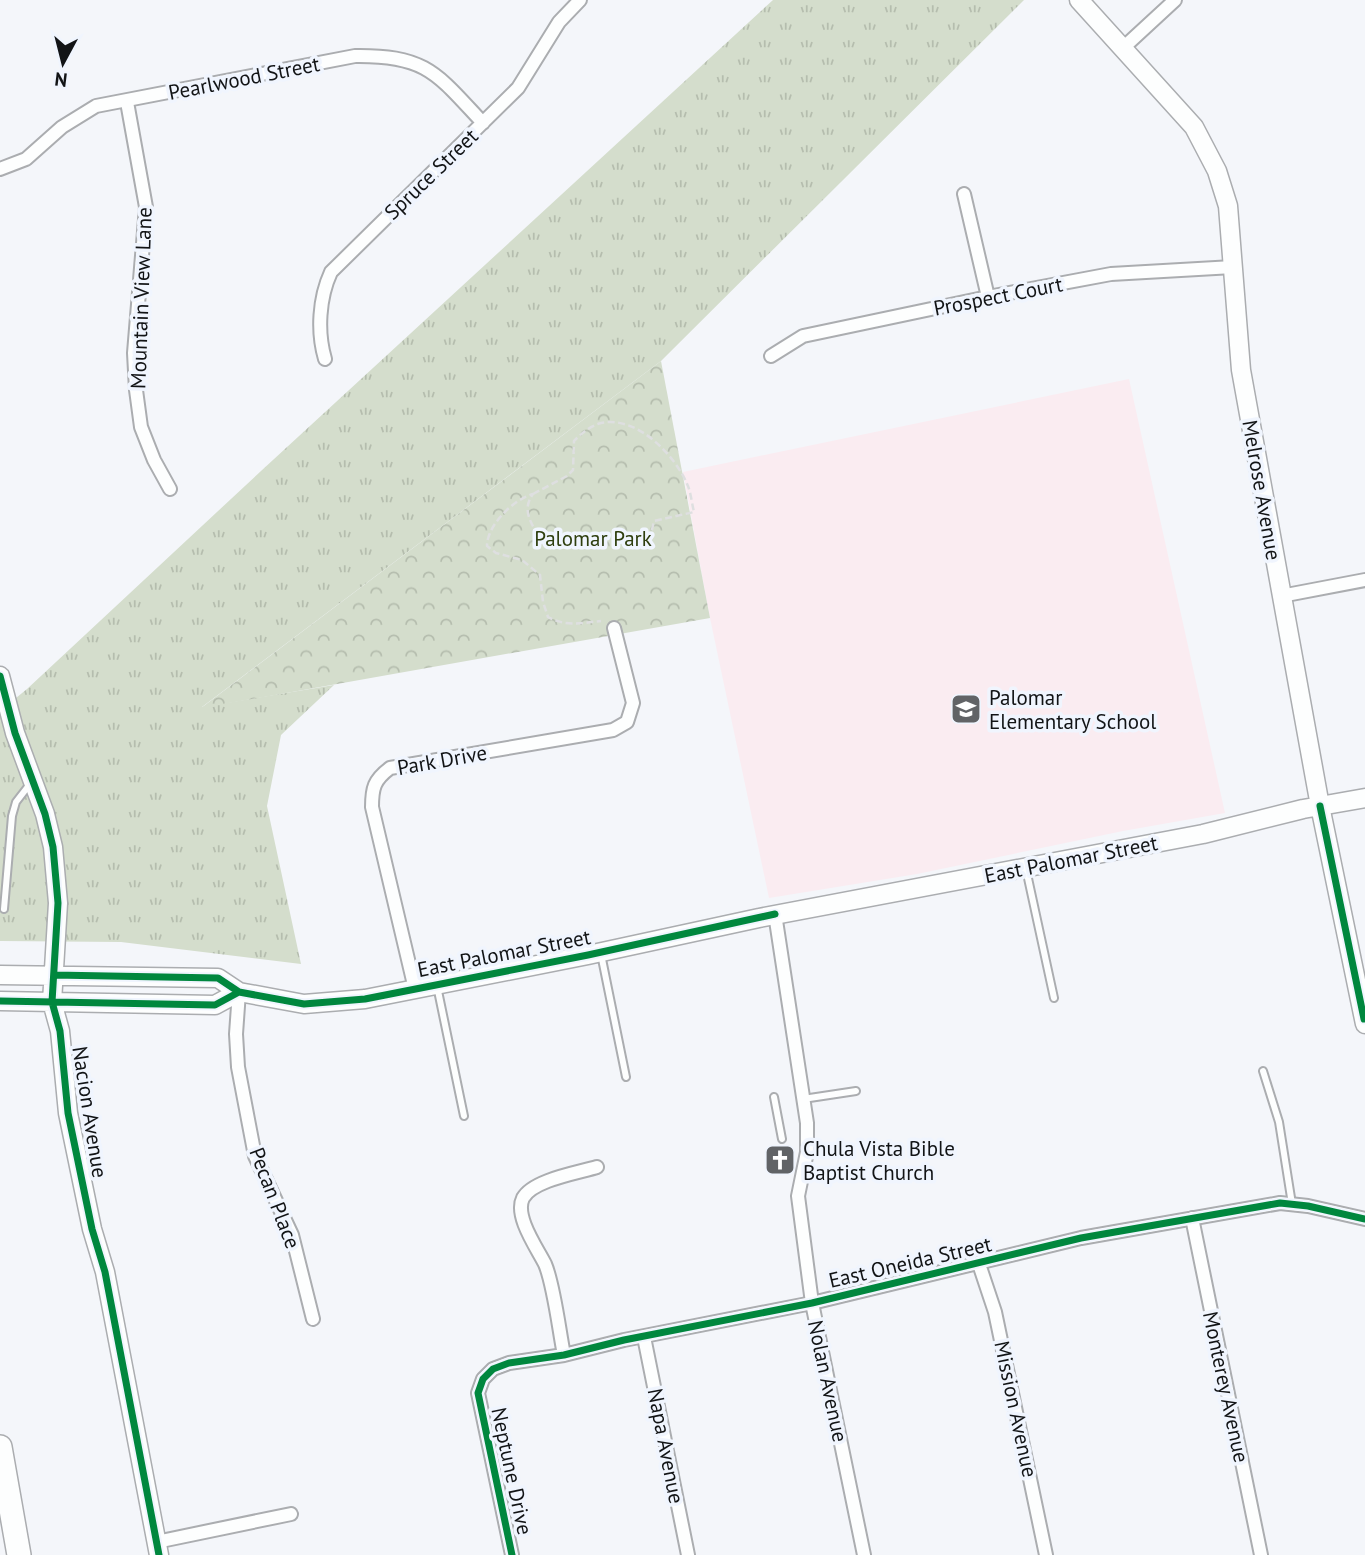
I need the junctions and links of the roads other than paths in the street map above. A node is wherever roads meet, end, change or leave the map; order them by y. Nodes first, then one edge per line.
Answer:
1 (580, 0) edge
2 (1079, 0) edge
3 (1175, 0) edge
4 (1123, 48) junction
5 (127, 102) junction
6 (483, 123) junction
7 (0, 169) edge
8 (964, 194) dead end
9 (1233, 267) junction
10 (988, 297) junction
11 (771, 356) dead end
12 (325, 359) dead end
13 (170, 489) dead end
14 (1365, 580) edge
15 (1281, 596) junction
16 (609, 625) road end
17 (0, 676) edge
18 (33, 779) junction
19 (1365, 797) edge
20 (1320, 806) junction
21 (1026, 867) junction
22 (4, 909) dead end
23 (775, 915) junction
24 (600, 952) junction
25 (0, 975) edge
26 (54, 975) junction
27 (437, 984) junction
28 (415, 989) junction
29 (239, 992) junction
30 (1054, 999) dead end
31 (0, 1001) edge
32 (52, 1002) junction
33 (1365, 1020) edge
34 (1263, 1071) dead end
35 (626, 1077) dead end
36 (856, 1091) dead end
37 (774, 1097) dead end
38 (803, 1099) junction
39 (464, 1116) dead end
40 (782, 1139) dead end
41 (597, 1167) dead end
42 (1292, 1204) junction
43 (1192, 1218) junction
44 (1365, 1219) edge
45 (979, 1264) junction
46 (812, 1303) junction
47 (313, 1319) dead end
48 (644, 1337) junction
49 (564, 1355) junction
50 (478, 1393) joint
51 (0, 1447) edge
52 (291, 1514) dead end
53 (158, 1548) edge
54 (19, 1555) edge
55 (512, 1555) edge
56 (688, 1555) edge
57 (864, 1555) edge
58 (1046, 1555) edge
59 (1261, 1555) edge

1 - 6 street, Spruce Street
2 - 4 street, Melrose Avenue
3 - 4 street
4 - 9 street, Melrose Avenue
5 - 6 street, Pearlwood Street
5 - 7 street, Pearlwood Street
5 - 13 street, Mountain View Lane
6 - 12 street, Spruce Street
8 - 10 street
9 - 10 street, Prospect Court
9 - 15 street, Melrose Avenue
10 - 11 street, Prospect Court
14 - 15 street
15 - 20 street, Melrose Avenue
16 - 28 street, Park Drive
17 - 18 street, Nacion Avenue
18 - 22 lane
18 - 26 street, Nacion Avenue
19 - 20 street, East Palomar Street
20 - 21 street, East Palomar Street
20 - 33 street, Melrose Avenue
21 - 23 street, East Palomar Street
21 - 30 lane
23 - 24 street, East Palomar Street
23 - 38 street, Nolan Avenue
24 - 27 street, East Palomar Street
24 - 35 lane
25 - 26 street, East Palomar Street
26 - 29 street, East Palomar Street
26 - 32 street, Nacion Avenue
27 - 28 street, East Palomar Street
27 - 39 lane
28 - 29 street, East Palomar Street
29 - 32 street
29 - 47 street, Pecan Place
31 - 32 street
32 - 53 street, Nacion Avenue
34 - 42 lane
36 - 38 lane
37 - 40 lane
38 - 46 street, Nolan Avenue
41 - 49 street
42 - 43 street, East Oneida Street
42 - 44 street, East Oneida Street
43 - 45 street, East Oneida Street
43 - 59 street, Monterey Avenue
45 - 46 street, East Oneida Street
45 - 58 street, Mission Avenue
46 - 48 street, East Oneida Street
46 - 57 street, Nolan Avenue
48 - 49 street, East Oneida Street
48 - 56 street, Napa Avenue
49 - 50 street, East Oneida Street
50 - 55 street, Neptune Drive
51 - 54 highway
52 - 53 street

